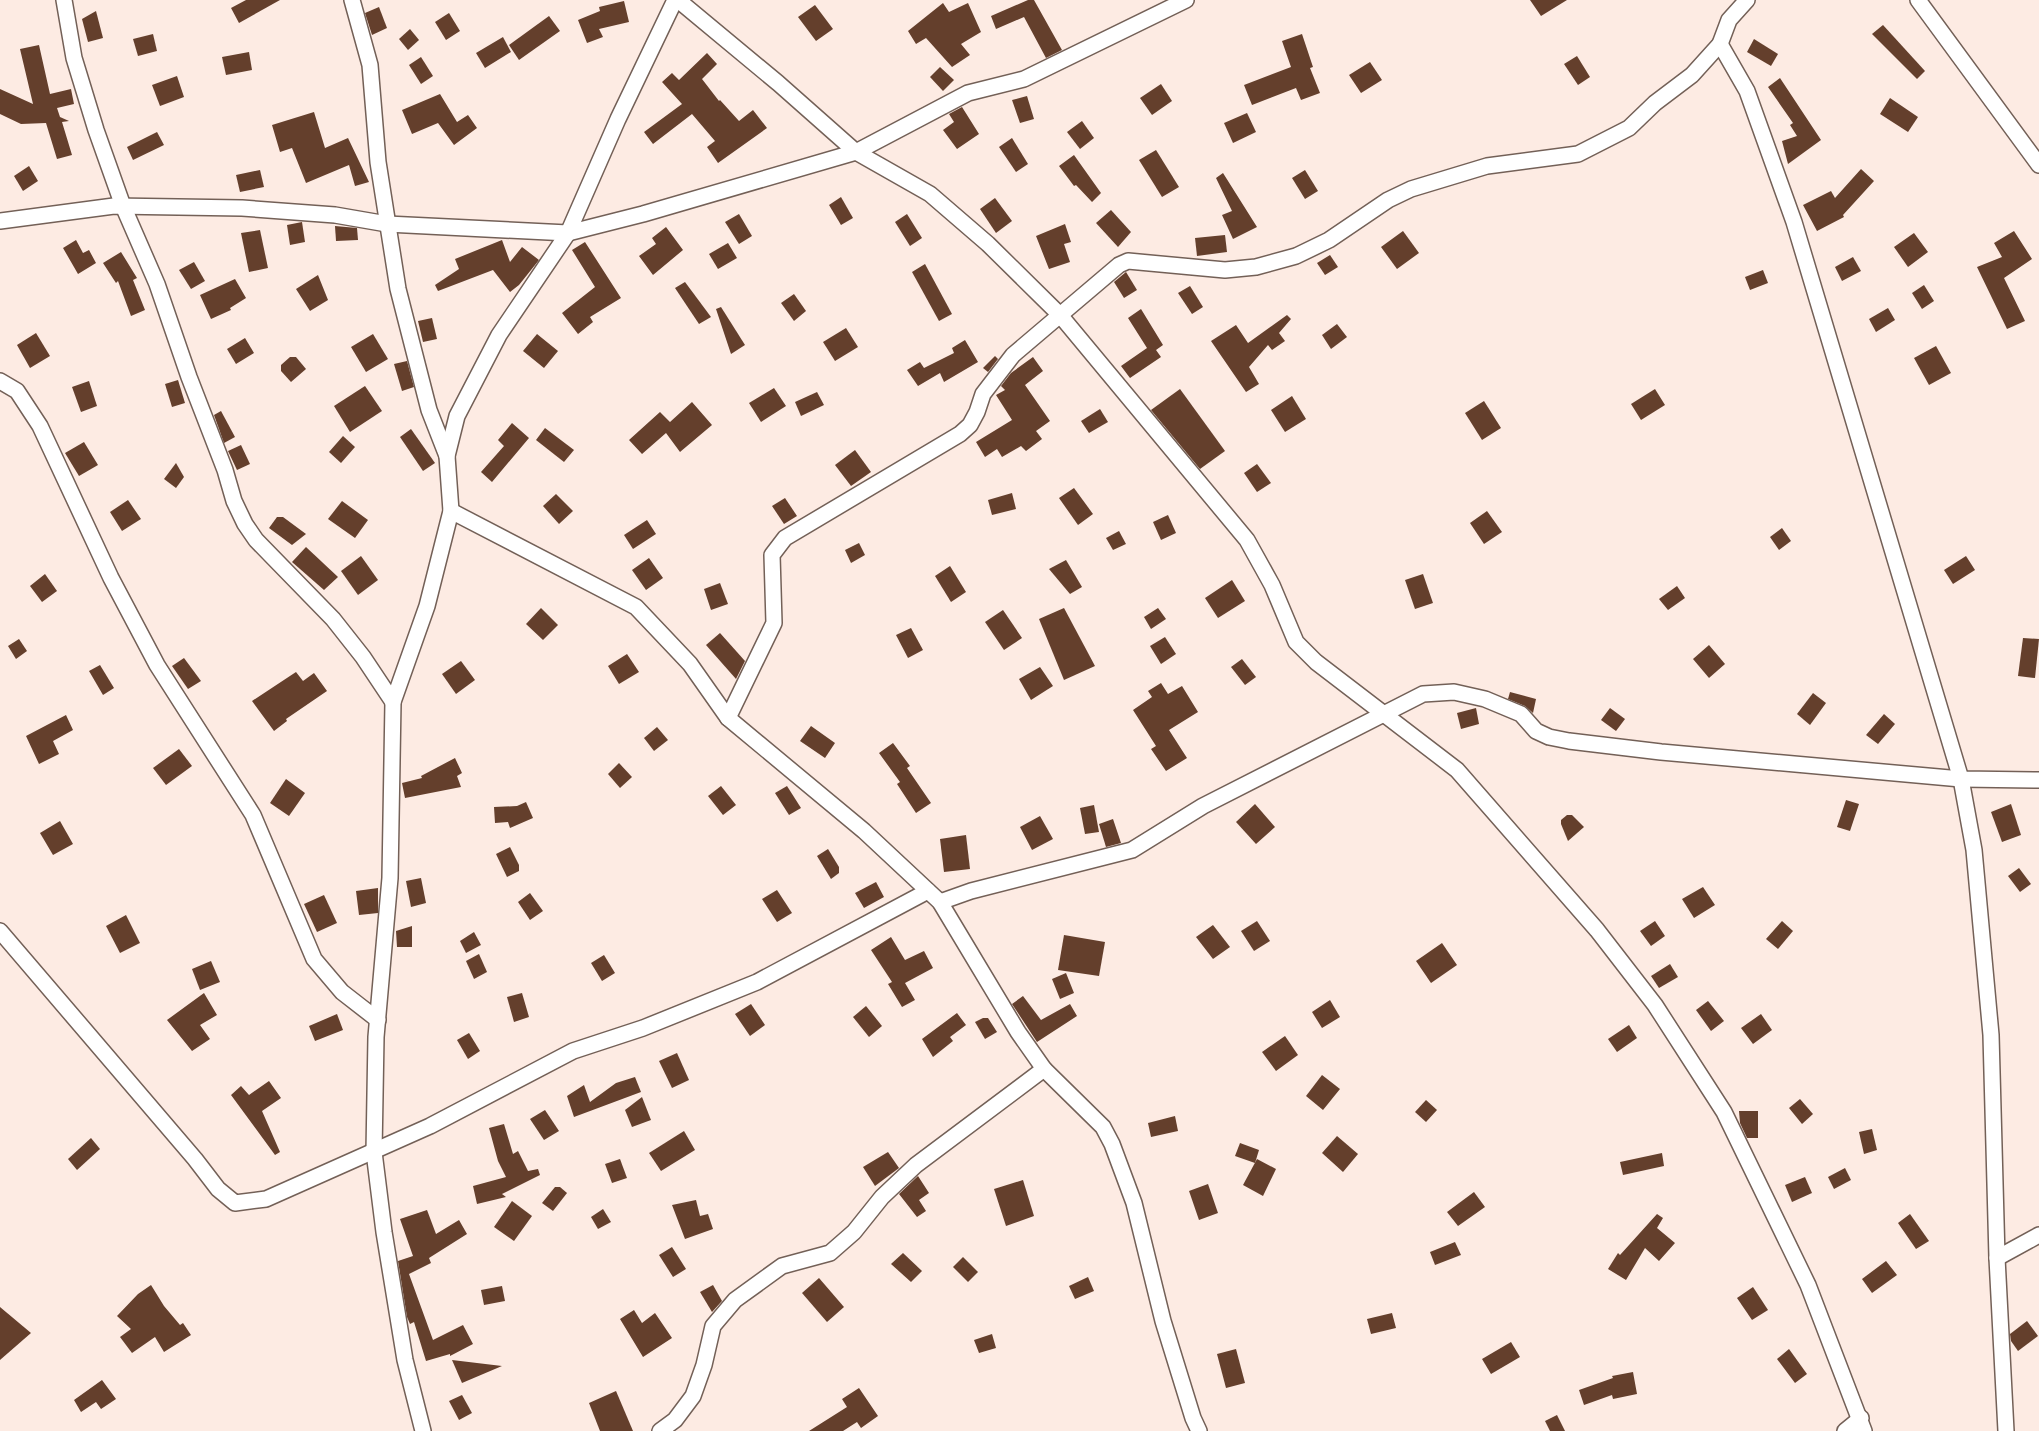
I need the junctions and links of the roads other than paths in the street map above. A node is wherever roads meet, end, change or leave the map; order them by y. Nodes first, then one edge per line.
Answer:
1 (64, 0) edge
2 (352, 0) edge
3 (677, 0) edge
4 (1186, 0) edge
5 (1747, 0) edge
6 (1918, 0) edge
7 (1720, 44) junction
8 (856, 152) junction
9 (2039, 165) edge
10 (123, 206) junction
11 (0, 221) edge
12 (387, 224) junction
13 (568, 233) junction
14 (1060, 315) junction
15 (0, 381) edge
16 (447, 456) junction
17 (451, 511) junction
18 (394, 702) junction
19 (1384, 712) junction
20 (728, 718) junction
21 (1961, 779) junction
22 (2039, 780) edge
23 (928, 891) junction
24 (940, 902) junction
25 (0, 931) edge
26 (378, 1020) junction
27 (1044, 1069) junction
28 (374, 1152) junction
29 (2039, 1235) edge
30 (1997, 1258) junction
31 (1863, 1424) edge
32 (423, 1431) edge
33 (660, 1431) edge
34 (1199, 1431) edge
35 (1846, 1431) edge
36 (2006, 1431) edge

1 - 10 street
2 - 12 street
3 - 8 street
3 - 13 street
4 - 8 street
5 - 7 street
6 - 9 street
7 - 14 street
7 - 21 street
8 - 13 street
8 - 14 street
10 - 11 street
10 - 12 street
10 - 18 street
12 - 13 street
12 - 16 street
13 - 16 street
14 - 19 street
14 - 20 street
15 - 26 street
16 - 17 street
17 - 18 street
17 - 20 street
18 - 26 street
19 - 21 street
19 - 24 street
19 - 31 street
20 - 23 street
21 - 22 street
21 - 30 street
23 - 24 street
23 - 28 street
24 - 27 street
25 - 28 street
26 - 28 street
27 - 33 street
27 - 34 street
28 - 32 street
29 - 30 street
30 - 36 street
31 - 35 street

